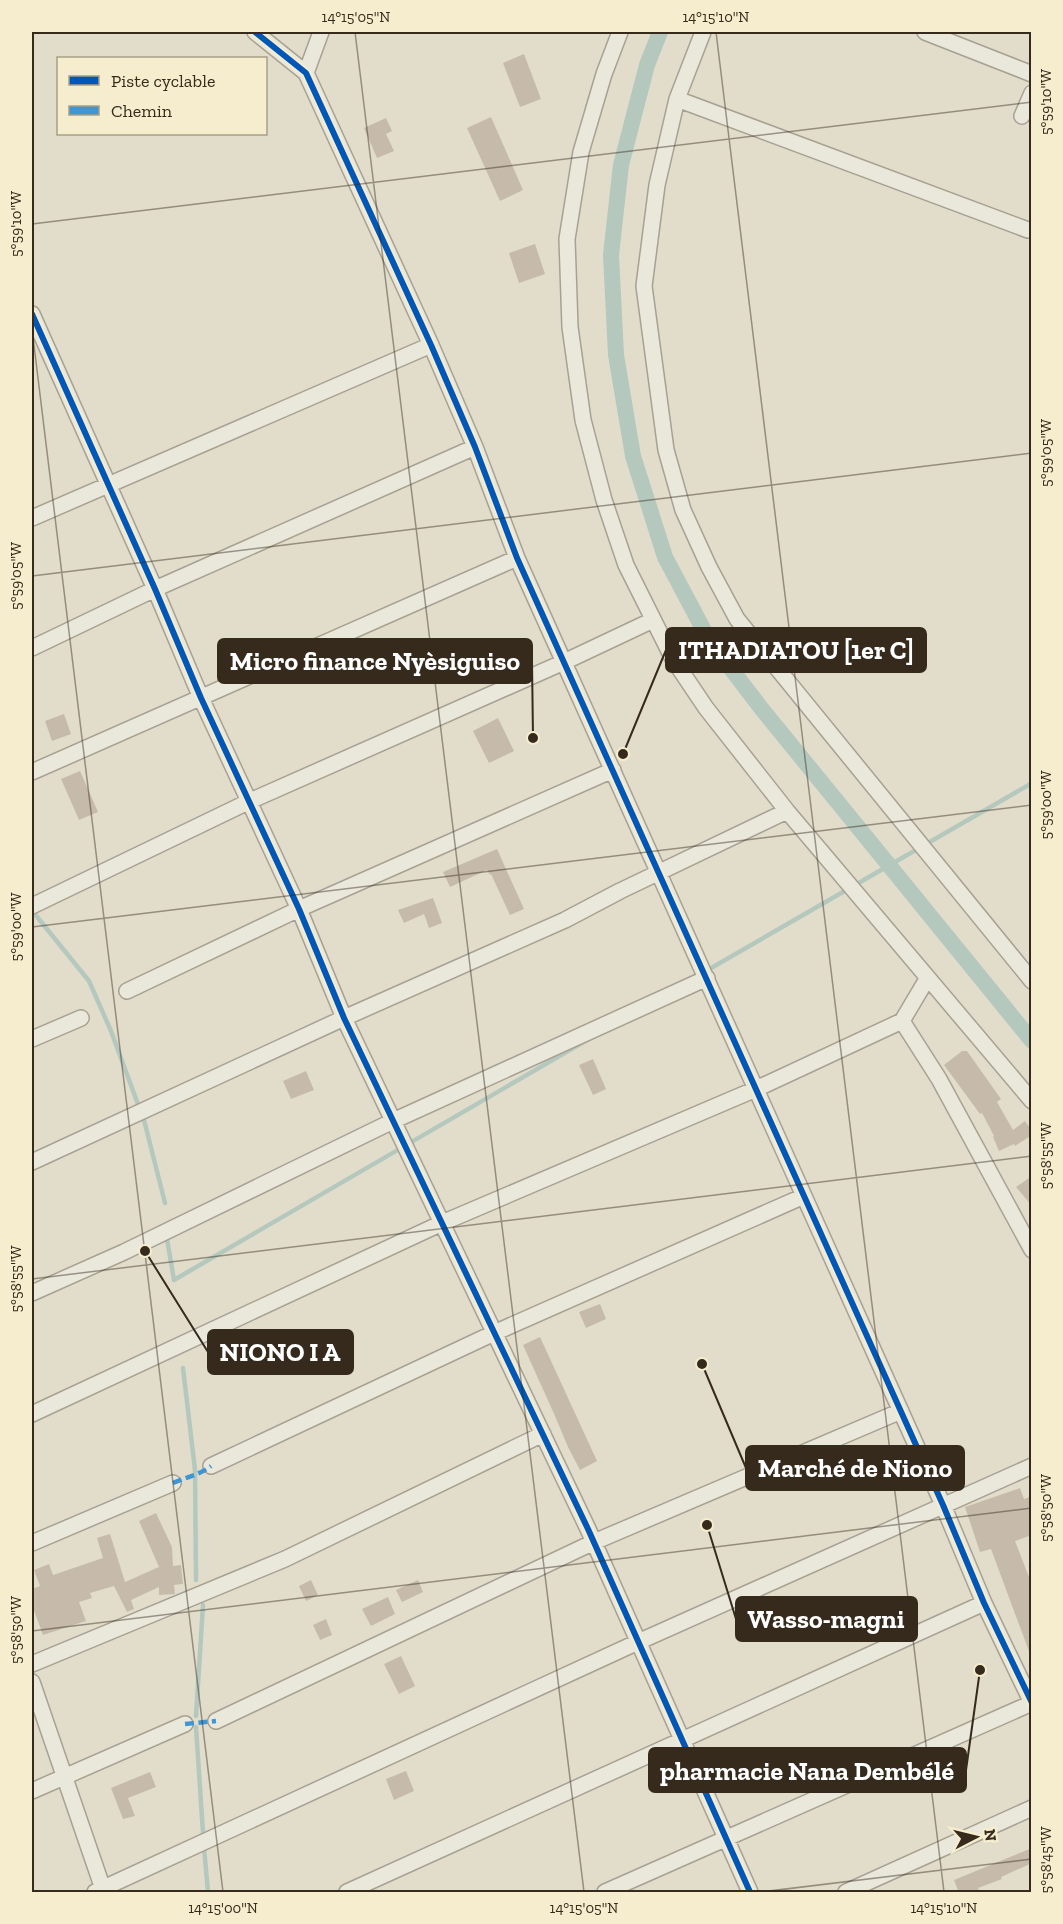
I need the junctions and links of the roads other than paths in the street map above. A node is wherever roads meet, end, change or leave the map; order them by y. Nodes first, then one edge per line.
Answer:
1 (255, 32) edge
2 (321, 32) edge
3 (620, 32) edge
4 (703, 32) edge
5 (925, 32) edge
6 (306, 73) junction
7 (1032, 74) edge
8 (1032, 93) edge
9 (677, 99) junction
10 (1022, 116) dead end
11 (1029, 230) dead end
12 (32, 314) edge
13 (431, 345) junction
14 (475, 447) junction
15 (107, 485) junction
16 (32, 518) edge
17 (517, 558) junction
18 (155, 589) junction
19 (653, 620) junction
20 (32, 648) edge
21 (564, 663) junction
22 (201, 698) junction
23 (613, 770) junction
24 (32, 772) edge
25 (250, 801) junction
26 (788, 811) junction
27 (660, 873) junction
28 (32, 906) edge
29 (299, 909) junction
30 (707, 978) junction
31 (927, 979) junction
32 (1032, 981) edge
33 (127, 992) dead end
34 (81, 1018) dead end
35 (344, 1018) junction
36 (903, 1021) junction
37 (32, 1039) edge
38 (756, 1089) junction
39 (1032, 1101) edge
40 (393, 1121) junction
41 (32, 1162) edge
42 (804, 1196) junction
43 (442, 1223) junction
44 (1032, 1250) edge
45 (32, 1293) edge
46 (494, 1333) junction
47 (901, 1411) junction
48 (32, 1414) edge
49 (543, 1434) junction
50 (211, 1466) dead end
51 (1032, 1466) edge
52 (173, 1483) dead end
53 (944, 1504) junction
54 (594, 1542) junction
55 (32, 1543) edge
56 (984, 1603) junction
57 (638, 1642) junction
58 (32, 1664) edge
59 (32, 1682) edge
60 (1032, 1703) edge
61 (216, 1721) dead end
62 (185, 1724) dead end
63 (682, 1740) junction
64 (64, 1776) junction
65 (32, 1791) edge
66 (1032, 1808) edge
67 (726, 1839) junction
68 (99, 1891) edge
69 (347, 1893) edge
70 (605, 1893) edge
71 (750, 1893) edge
72 (846, 1893) edge

1 - 6 street
2 - 6 street
3 - 19 street
4 - 9 street
5 - 7 street
6 - 13 street
8 - 10 street
9 - 11 street
9 - 32 street
12 - 15 street
13 - 14 street
13 - 15 street
14 - 17 street
14 - 18 street
15 - 16 street
15 - 18 street
17 - 21 street
17 - 22 street
18 - 20 street
18 - 22 street
19 - 21 street
19 - 26 street
21 - 23 street
21 - 25 street
22 - 24 street
22 - 25 street
23 - 27 street
23 - 29 street
25 - 28 street
25 - 29 street
26 - 27 street
26 - 31 street
27 - 30 street
27 - 35 street
29 - 33 street
29 - 35 street
30 - 38 street
30 - 40 street
31 - 36 street
31 - 39 street
34 - 37 street
35 - 40 street
35 - 41 street
36 - 38 street
36 - 44 street
38 - 42 street
38 - 43 street
40 - 43 street
40 - 45 street
42 - 46 street
42 - 47 street
43 - 46 street
43 - 48 street
46 - 49 street
46 - 50 street
47 - 53 street
47 - 54 street
49 - 54 street
49 - 58 street
51 - 53 street
52 - 55 street
53 - 56 street
53 - 57 street
54 - 57 street
54 - 61 street
56 - 60 street
56 - 63 street
57 - 63 street
57 - 68 street
59 - 64 street
60 - 67 street
62 - 64 street
63 - 67 street
63 - 69 street
64 - 65 street
64 - 68 street
66 - 72 street
67 - 70 street
67 - 71 street

